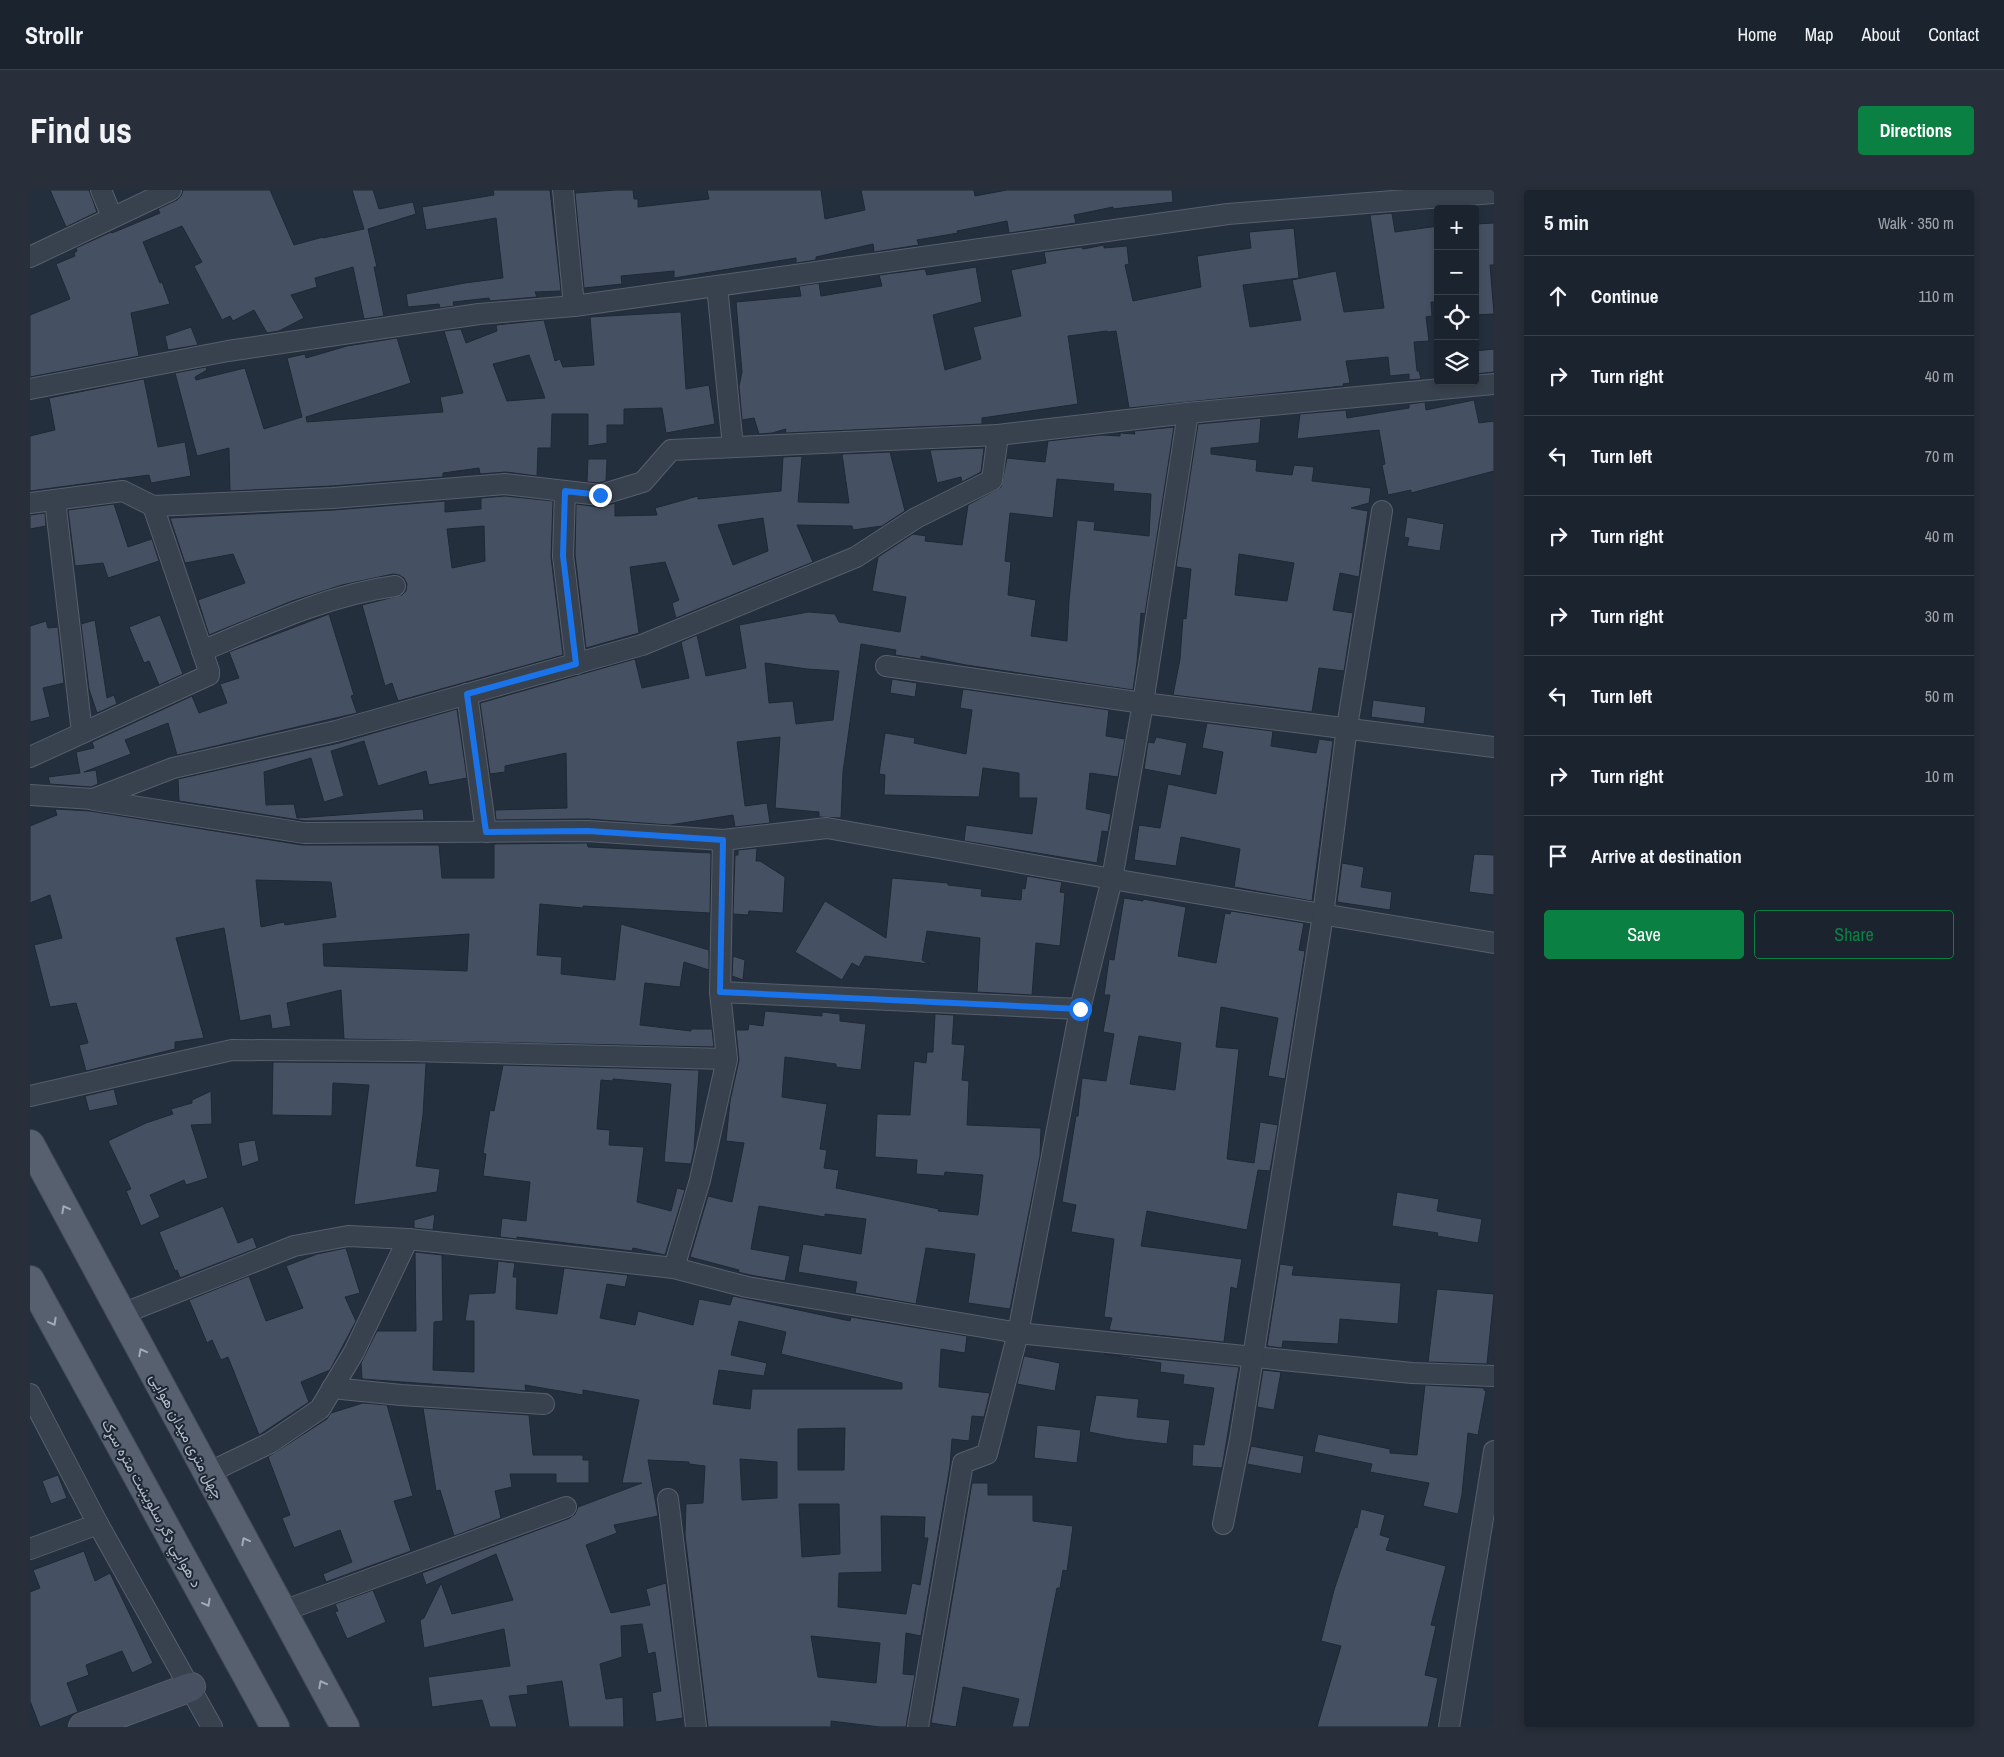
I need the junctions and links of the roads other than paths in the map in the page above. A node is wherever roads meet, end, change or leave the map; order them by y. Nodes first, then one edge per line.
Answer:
1 (101, 190) edge
2 (171, 190) edge
3 (563, 190) edge
4 (1494, 193) edge
5 (112, 217) junction
6 (30, 257) edge
7 (717, 286) junction
8 (574, 306) junction
9 (1494, 384) edge
10 (30, 389) edge
11 (1188, 413) junction
12 (998, 435) junction
13 (732, 447) junction
14 (565, 491) junction
15 (55, 500) junction
16 (30, 503) edge
17 (153, 506) junction
18 (1382, 511) dead end
19 (395, 586) dead end
20 (202, 651) junction
21 (576, 664) junction
22 (886, 666) dead end
23 (467, 694) junction
24 (1143, 703) junction
25 (1347, 728) junction
26 (82, 733) junction
27 (1494, 747) edge
28 (30, 757) edge
29 (30, 794) edge
30 (93, 799) junction
31 (486, 832) junction
32 (723, 840) junction
33 (1112, 879) junction
34 (1323, 915) junction
35 (1494, 943) edge
36 (720, 992) junction
37 (1080, 1009) junction
38 (727, 1059) junction
39 (30, 1096) edge
40 (30, 1144) edge
41 (408, 1239) junction
42 (674, 1268) junction
43 (30, 1280) edge
44 (122, 1314) junction
45 (1018, 1333) junction
46 (1252, 1356) junction
47 (1494, 1376) edge
48 (332, 1388) junction
49 (30, 1394) edge
50 (544, 1404) dead end
51 (1494, 1451) edge
52 (208, 1473) junction
53 (668, 1499) dead end
54 (566, 1507) dead end
55 (98, 1524) junction
56 (1223, 1524) dead end
57 (30, 1549) edge
58 (283, 1611) junction
59 (191, 1687) junction
60 (83, 1727) edge
61 (212, 1727) edge
62 (275, 1727) edge
63 (345, 1727) edge
64 (696, 1727) edge
65 (918, 1727) edge
66 (1449, 1727) edge

1 - 5 street
2 - 5 street
3 - 8 street
4 - 7 street
5 - 6 street
7 - 8 street
7 - 13 street
8 - 10 street
9 - 11 street
11 - 12 street
11 - 24 street
12 - 13 street
12 - 21 street
13 - 14 street
14 - 17 street
14 - 21 street
15 - 16 street
15 - 17 street
15 - 26 street
17 - 20 street
18 - 25 street
19 - 20 street
20 - 26 street
21 - 23 street
22 - 24 street
23 - 30 street
23 - 31 street
24 - 25 street
24 - 33 street
25 - 27 street
25 - 34 street
26 - 28 street
29 - 30 street
30 - 31 street
31 - 32 street
32 - 33 street
32 - 36 street
33 - 34 street
33 - 37 street
34 - 35 street
34 - 46 street
36 - 37 street
36 - 38 street
37 - 45 street
38 - 39 street
38 - 42 street
44 -> 40 main road, چهل متری میدان هوایی
41 - 42 street
41 - 44 street
41 - 48 street
42 - 45 street
43 -> 62 main road, د هوايي ډګر سلویښت متره سړک
52 -> 44 main road, چهل متری میدان هوایی
45 - 46 street
45 - 65 street
46 - 47 street
46 - 56 street
48 - 50 street
48 - 52 street
49 - 55 street
51 - 66 street
58 -> 52 main road, چهل متری میدان هوایی
53 - 64 street
54 - 58 street
55 - 57 street
55 - 59 street
63 -> 58 main road, چهل متری میدان هوایی
59 - 60 street
59 - 61 street

